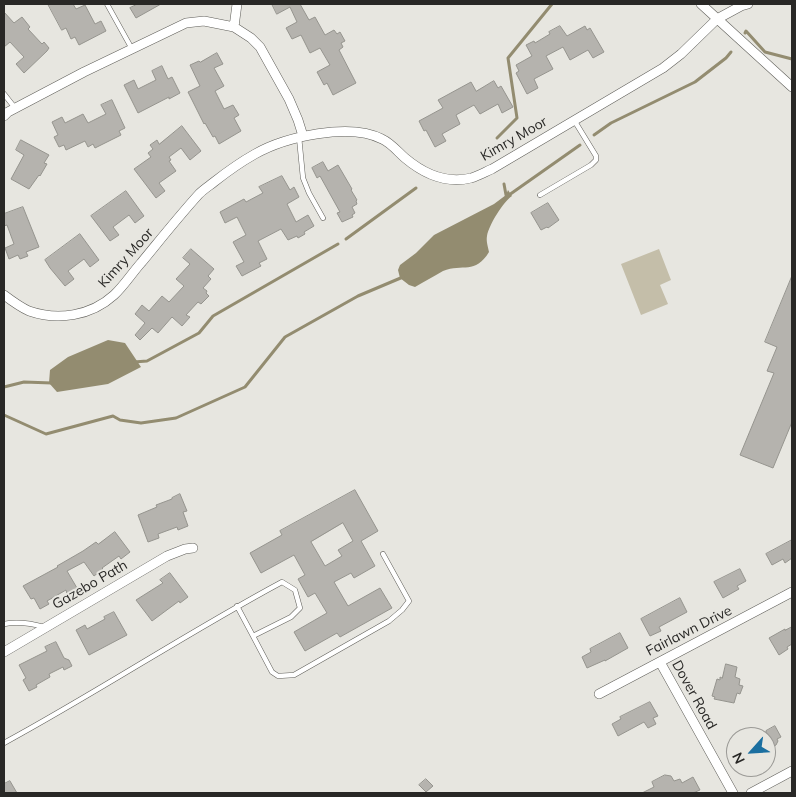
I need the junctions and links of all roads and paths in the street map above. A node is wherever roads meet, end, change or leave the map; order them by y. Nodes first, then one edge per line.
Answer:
1 (107, 4) edge
2 (237, 4) edge
3 (701, 4) edge
4 (748, 4) edge
5 (717, 19) junction
6 (234, 27) junction
7 (132, 49) junction
8 (792, 87) edge
9 (4, 94) edge
10 (15, 108) junction
11 (4, 116) edge
12 (574, 120) junction
13 (301, 137) junction
14 (540, 195) dead end
15 (322, 218) dead end
16 (4, 295) edge
17 (193, 548) dead end
18 (383, 554) dead end
19 (792, 592) edge
20 (237, 606) junction
21 (4, 624) edge
22 (46, 627) junction
23 (253, 636) junction
24 (4, 652) edge
25 (660, 662) junction
26 (599, 694) dead end
27 (4, 743) edge
28 (792, 771) edge
29 (733, 793) edge
30 (751, 793) edge

1 - 7 lane
2 - 6 street
3 - 5 street
4 - 5 street, Kimry Moor
5 - 8 street
5 - 12 street, Kimry Moor
6 - 7 street
6 - 13 street
7 - 10 street
9 - 10 lane
10 - 11 street
12 - 13 street, Kimry Moor
12 - 14 lane
13 - 15 lane
13 - 16 street, Kimry Moor
17 - 22 street, Gazebo Path
18 - 23 lane
19 - 25 street, Fairlawn Drive
20 - 23 lane
20 - 23 lane
20 - 27 lane
21 - 22 lane
22 - 24 street, Gazebo Path
25 - 26 street, Fairlawn Drive
25 - 29 street, Dover Road
28 - 30 street

